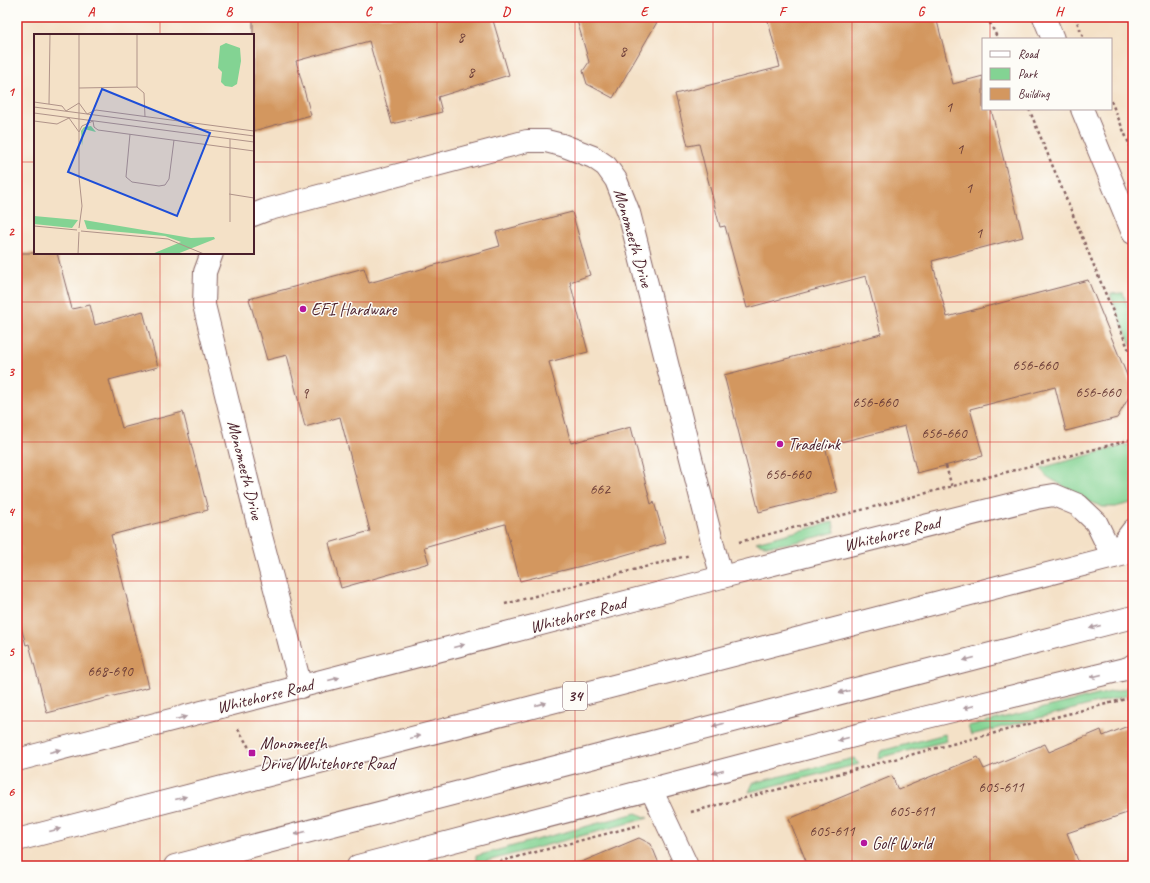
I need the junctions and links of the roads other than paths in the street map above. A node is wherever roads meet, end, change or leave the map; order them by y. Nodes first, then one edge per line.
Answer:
1 (1044, 17) edge
2 (1053, 38) edge
3 (1082, 110) edge
4 (254, 215) edge
5 (1133, 233) edge
6 (212, 254) edge
7 (1133, 530) edge
8 (1123, 554) edge
9 (722, 577) junction
10 (1133, 617) edge
11 (1133, 665) edge
12 (301, 687) junction
13 (17, 760) edge
14 (651, 789) junction
15 (17, 840) edge
16 (220, 860) edge
17 (174, 866) edge
18 (358, 866) edge
19 (687, 866) edge

1 - 2 main road
3 - 5 main road
4 - 9 main road, Monomeeth Drive
6 - 12 main road, Monomeeth Drive
7 - 8 main road
8 - 9 main road, Whitehorse Road
15 -> 8 main road, 34
12 -> 9 main road, Whitehorse Road
10 -> 16 main road
11 -> 14 main road
13 -> 12 main road, Whitehorse Road
14 - 18 main road
14 - 19 main road
16 - 17 main road

